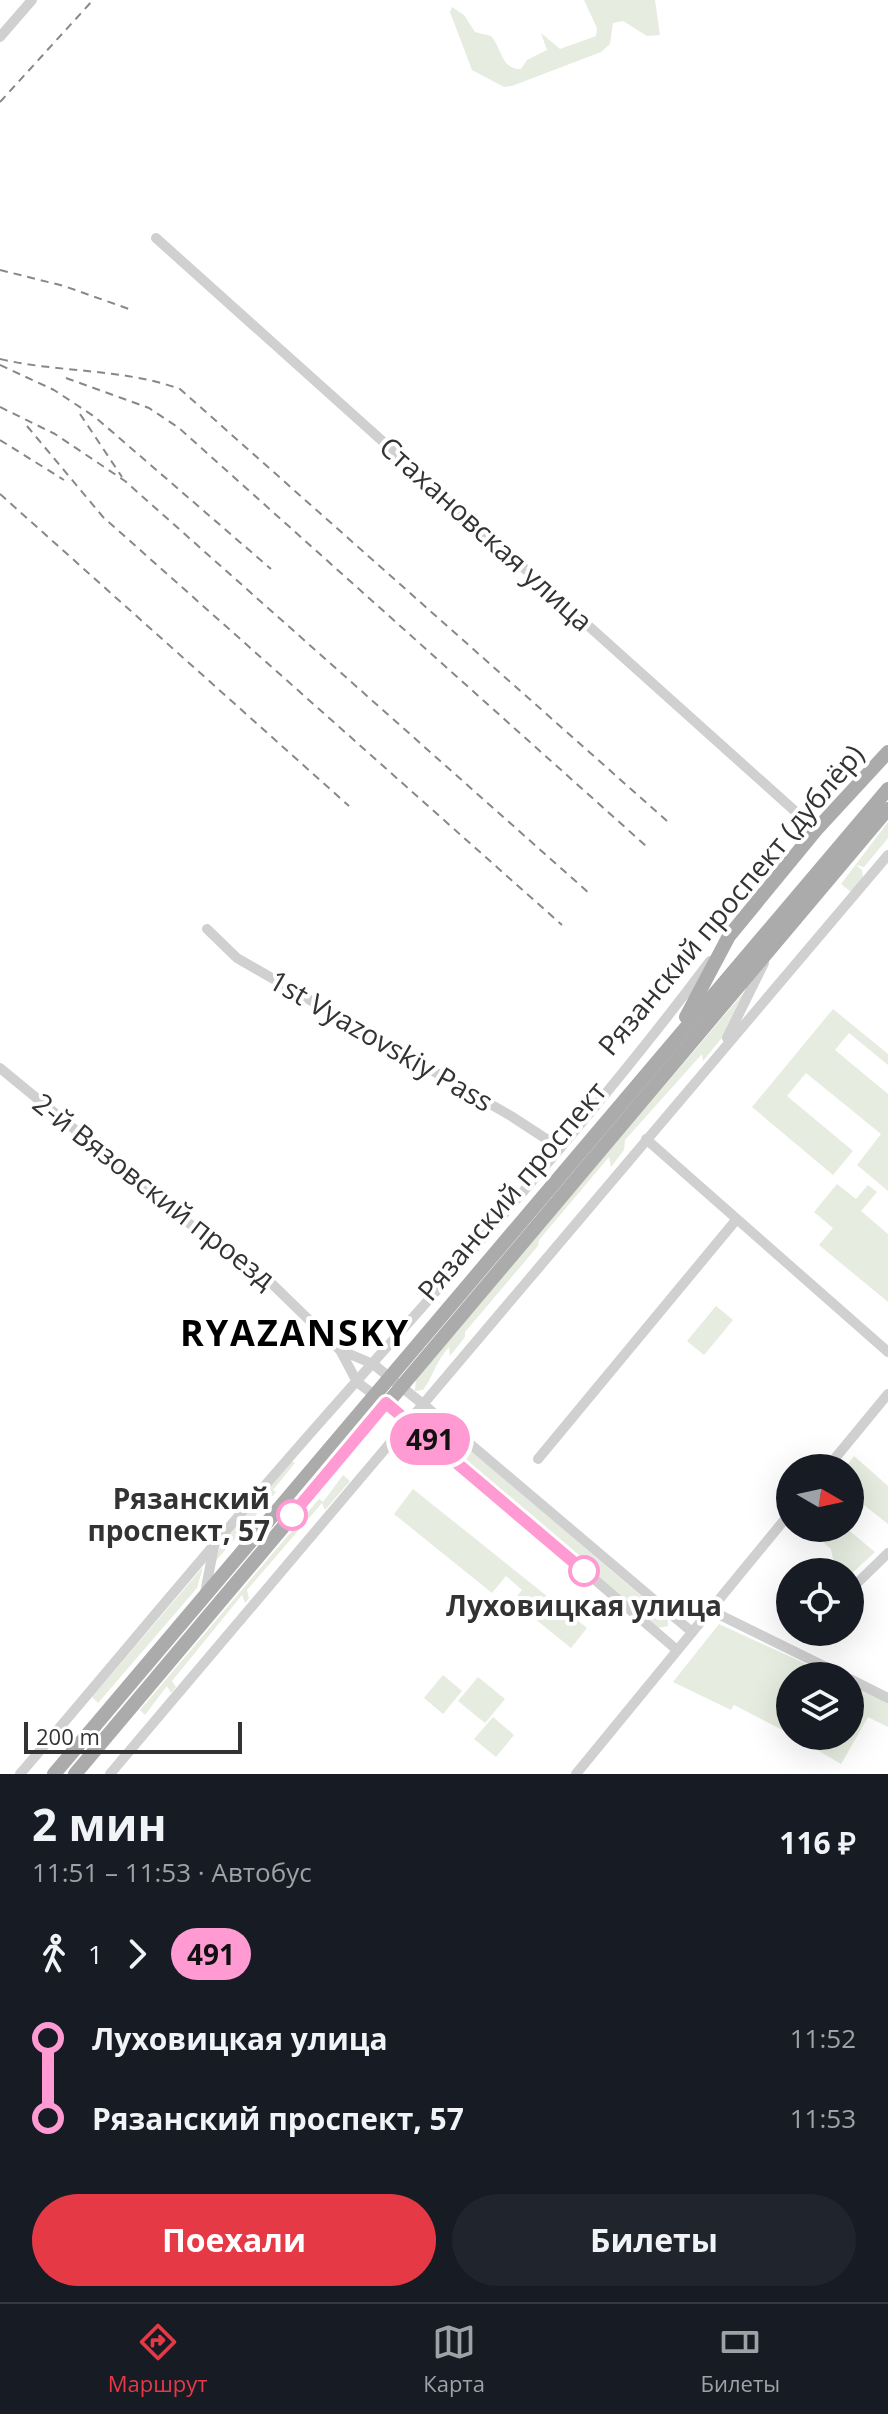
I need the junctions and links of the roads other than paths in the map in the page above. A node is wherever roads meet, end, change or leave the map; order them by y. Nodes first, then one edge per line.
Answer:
1 (32, 0) edge
2 (0, 37) edge
3 (156, 238) dead end
4 (888, 752) edge
5 (888, 767) edge
6 (862, 777) junction
7 (888, 789) edge
8 (888, 809) edge
9 (816, 830) junction
10 (888, 855) edge
11 (207, 929) dead end
12 (729, 936) junction
13 (772, 949) junction
14 (672, 1042) junction
15 (717, 1054) junction
16 (0, 1068) edge
17 (646, 1139) junction
18 (560, 1148) junction
19 (736, 1220) junction
20 (340, 1350) junction
21 (888, 1352) edge
22 (373, 1364) junction
23 (394, 1381) junction
24 (357, 1382) junction
25 (888, 1394) edge
26 (380, 1398) junction
27 (423, 1404) junction
28 (409, 1421) junction
29 (447, 1424) junction
30 (433, 1441) junction
31 (839, 1454) edge
32 (538, 1459) dead end
33 (776, 1530) edge
34 (215, 1544) junction
35 (888, 1553) edge
36 (864, 1576) edge
37 (204, 1596) junction
38 (710, 1610) junction
39 (676, 1619) junction
40 (692, 1632) junction
41 (661, 1636) junction
42 (677, 1650) junction
43 (816, 1662) edge
44 (864, 1686) edge
45 (888, 1698) edge
46 (20, 1774) edge
47 (54, 1774) edge
48 (75, 1774) edge
49 (110, 1774) edge
50 (576, 1774) edge

1 - 2 street
3 - 9 street, Стахановская улица
4 - 6 main road, Рязанский проспект (дублёр)
5 - 6 main road
6 - 9 main road, Рязанский проспект (дублёр)
7 - 14 main road, Рязанский проспект
8 - 13 main road, Рязанский проспект
9 - 12 main road, Рязанский проспект (дублёр)
10 - 15 street
11 - 18 street, 1st Vyazovskiy Pass
12 - 14 main road
12 - 18 street, Рязанский проспект (дублёр)
13 - 15 street
13 - 23 main road, Рязанский проспект
14 - 23 main road, Рязанский проспект
15 - 17 street
16 - 20 street, 2-й Вязовский проезд
17 - 19 street
17 - 27 street
18 - 22 street, Рязанский проспект (дублёр)
19 - 21 street
19 - 32 street
20 - 22 street, 2-й Вязовский проезд
20 - 24 street, 2-й Вязовский проезд
22 - 23 street, 2-й Вязовский проезд
22 - 24 street, Рязанский проспект (дублёр)
23 - 26 main road, Рязанский проспект
23 - 27 street
24 - 26 street, 2-й Вязовский проезд
24 - 34 street, Рязанский проспект (дублёр)
25 - 31 street
26 - 28 street
26 - 37 main road, Рязанский проспект
26 - 48 main road, Рязанский проспект
27 - 28 street
27 - 29 street
28 - 30 street
28 - 49 street
29 - 30 street
29 - 39 street
30 - 41 street
33 - 38 street
34 - 37 street
34 - 46 street, Рязанский проспект (дублёр)
35 - 36 street
37 - 47 main road, Рязанский проспект
38 - 40 street
38 - 43 street
39 - 40 street
39 - 41 street
40 - 42 street
41 - 42 street
42 - 50 street
44 - 45 street

